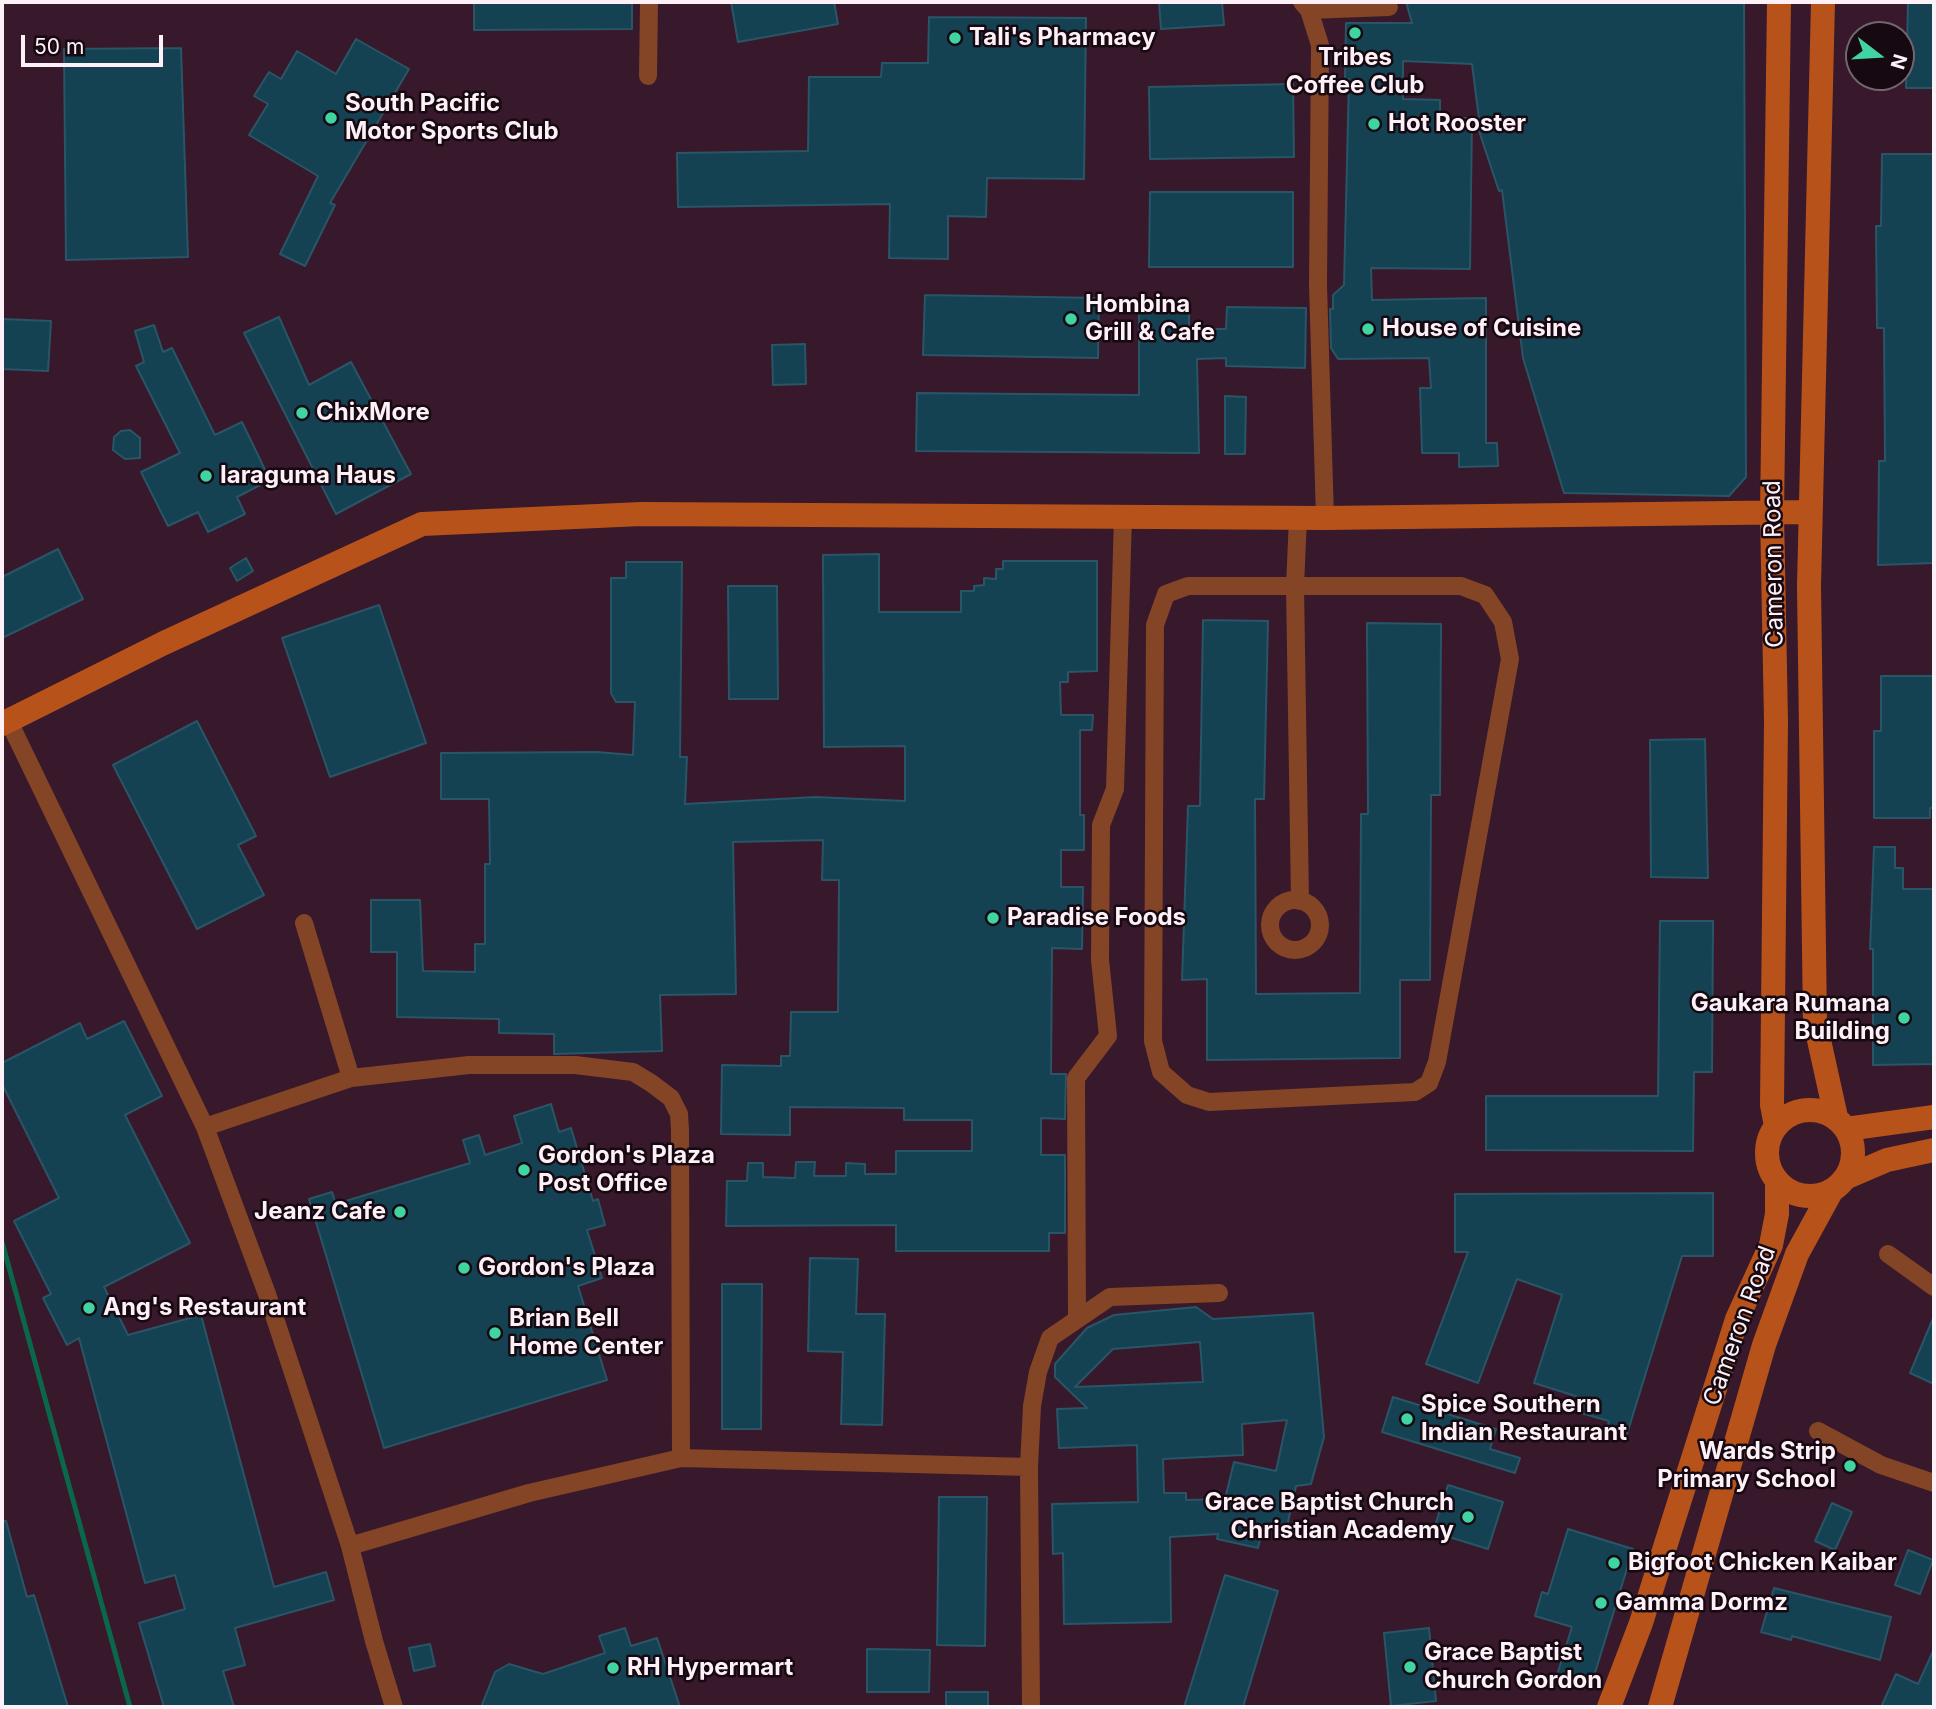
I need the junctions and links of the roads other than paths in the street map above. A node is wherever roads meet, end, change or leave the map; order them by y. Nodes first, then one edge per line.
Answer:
1 (649, 2) edge
2 (1779, 2) edge
3 (1823, 2) edge
4 (1305, 6) edge
5 (1389, 7) dead end
6 (648, 75) dead end
7 (1810, 512) junction
8 (1772, 514) junction
9 (1123, 516) junction
10 (1298, 518) junction
11 (1325, 518) junction
12 (1295, 586) junction
13 (6, 722) edge
14 (1300, 901) dead end
15 (304, 923) dead end
16 (351, 1078) junction
17 (1934, 1117) edge
18 (1841, 1123) junction
19 (205, 1126) junction
20 (1776, 1126) junction
21 (1934, 1150) edge
22 (1777, 1181) junction
23 (1839, 1184) junction
24 (1888, 1254) dead end
25 (1934, 1287) edge
26 (1219, 1293) dead end
27 (1077, 1317) junction
28 (1818, 1431) dead end
29 (681, 1458) junction
30 (1029, 1466) junction
31 (1934, 1483) edge
32 (350, 1546) junction
33 (394, 1707) edge
34 (1031, 1707) edge
35 (1609, 1707) edge
36 (1660, 1707) edge

1 - 6 street
2 - 8 main road, Cameron Road
3 - 7 main road, Cameron Road
4 - 5 street
4 - 11 street
7 - 8 main road
7 - 18 main road, Cameron Road
8 - 11 main road
8 - 20 main road, Cameron Road
9 - 10 main road
9 - 13 main road
9 - 27 street
10 - 11 main road
10 - 12 street
12 - 12 street
12 - 14 street
13 - 19 street
15 - 16 street
16 - 19 street
16 - 29 street
17 - 18 main road
18 - 20 main road
18 - 23 main road
19 - 32 street
20 - 22 main road
21 - 23 main road
22 - 23 main road
22 - 35 main road, Cameron Road
23 - 36 main road, Cameron Road
24 - 25 street
26 - 27 street
27 - 30 street
28 - 31 street
29 - 30 street
29 - 32 street
30 - 34 street
32 - 33 street

